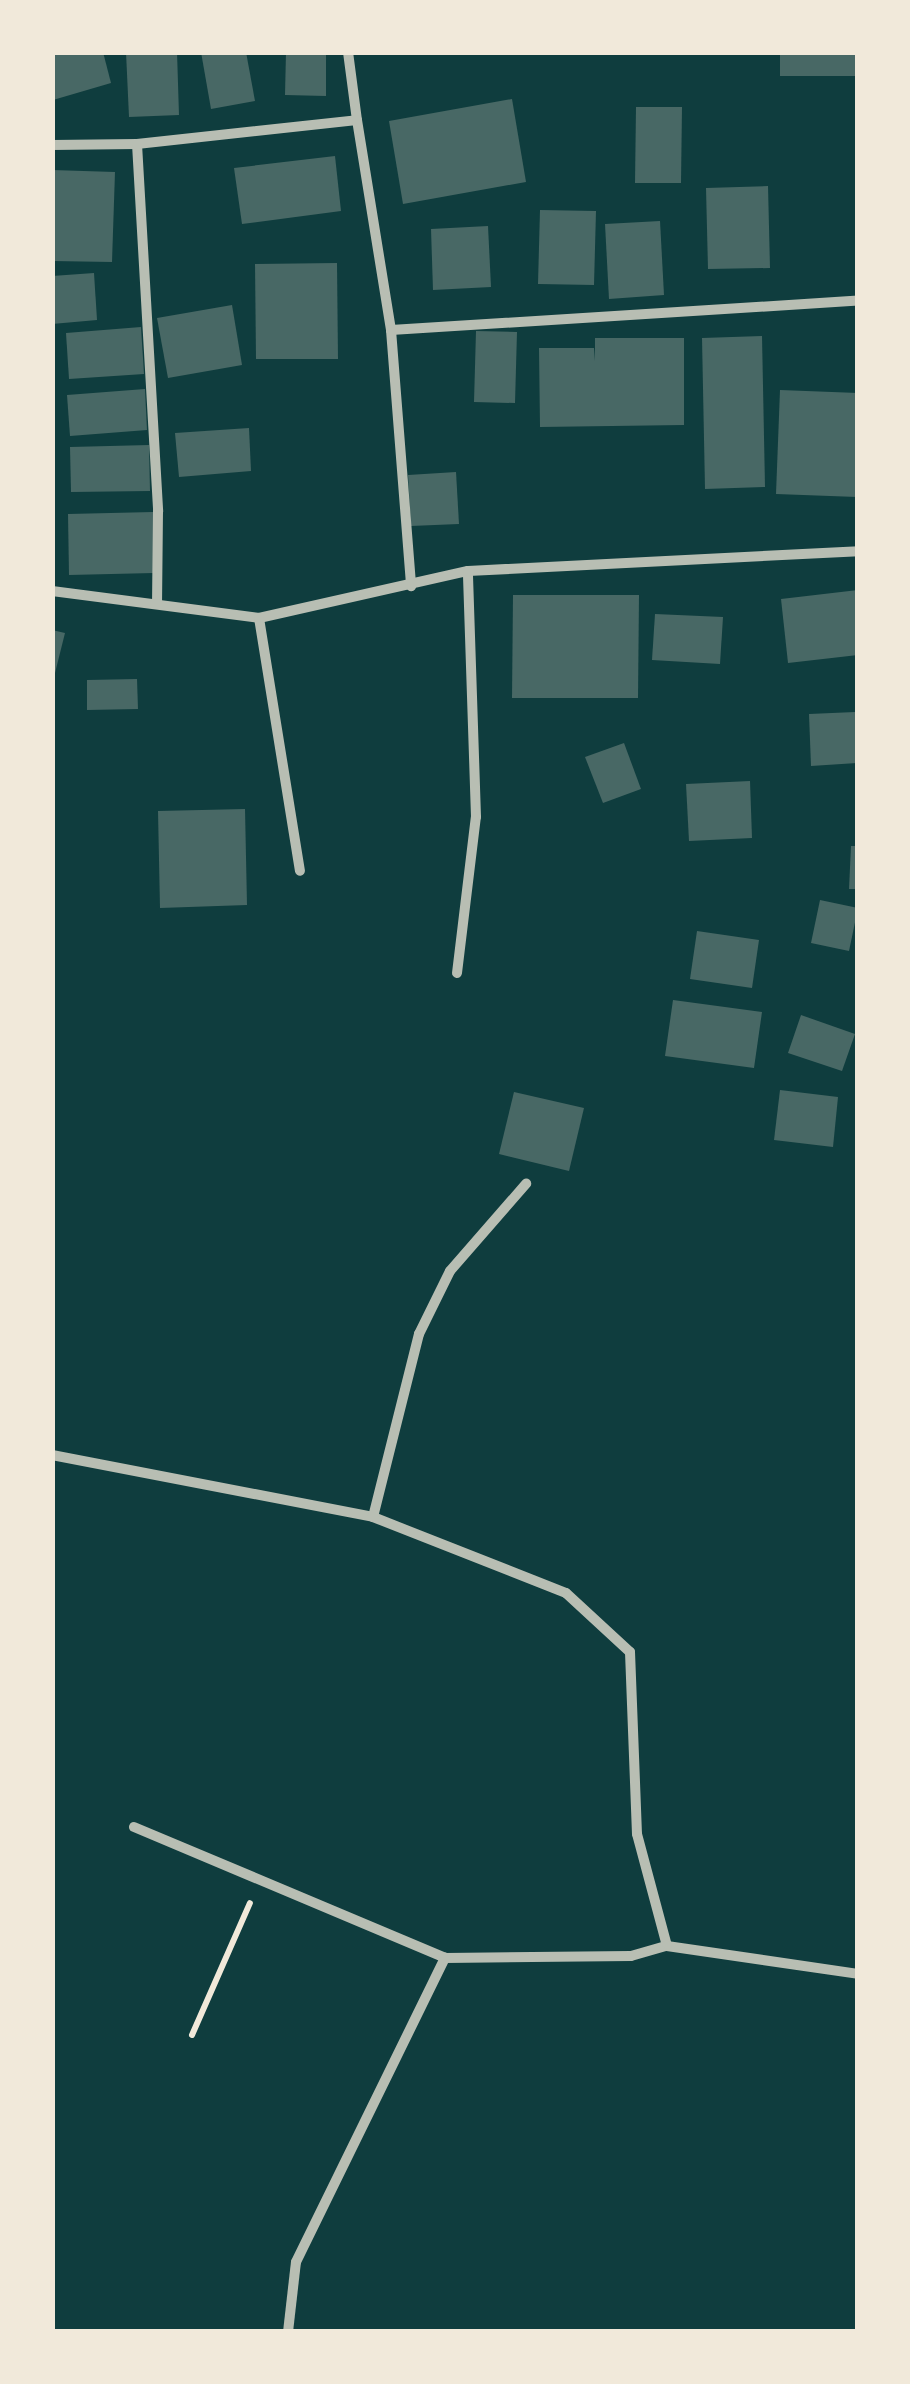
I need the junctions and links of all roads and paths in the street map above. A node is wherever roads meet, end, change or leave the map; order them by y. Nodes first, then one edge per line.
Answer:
1 (348, 52) edge
2 (357, 120) junction
3 (52, 144) edge
4 (137, 144) junction
5 (858, 301) edge
6 (391, 330) junction
7 (858, 550) edge
8 (468, 571) junction
9 (411, 586) junction
10 (52, 592) edge
11 (157, 604) junction
12 (258, 618) junction
13 (300, 871) dead end
14 (457, 973) dead end
15 (526, 1184) dead end
16 (52, 1455) edge
17 (373, 1517) junction
18 (134, 1827) dead end
19 (261, 1880) junction
20 (668, 1946) junction
21 (445, 1958) junction
22 (858, 1974) edge
23 (192, 2035) dead end
24 (288, 2332) edge

1 - 2 street
2 - 4 street
2 - 6 street
3 - 4 street
4 - 11 street
5 - 6 street
6 - 9 street
7 - 8 street
8 - 9 street
8 - 14 street
9 - 12 street
10 - 11 street
11 - 12 street
12 - 13 street
15 - 17 street
16 - 17 street
17 - 20 street
18 - 19 street
19 - 21 street
19 - 23 path
20 - 21 street
20 - 22 street
21 - 24 street

